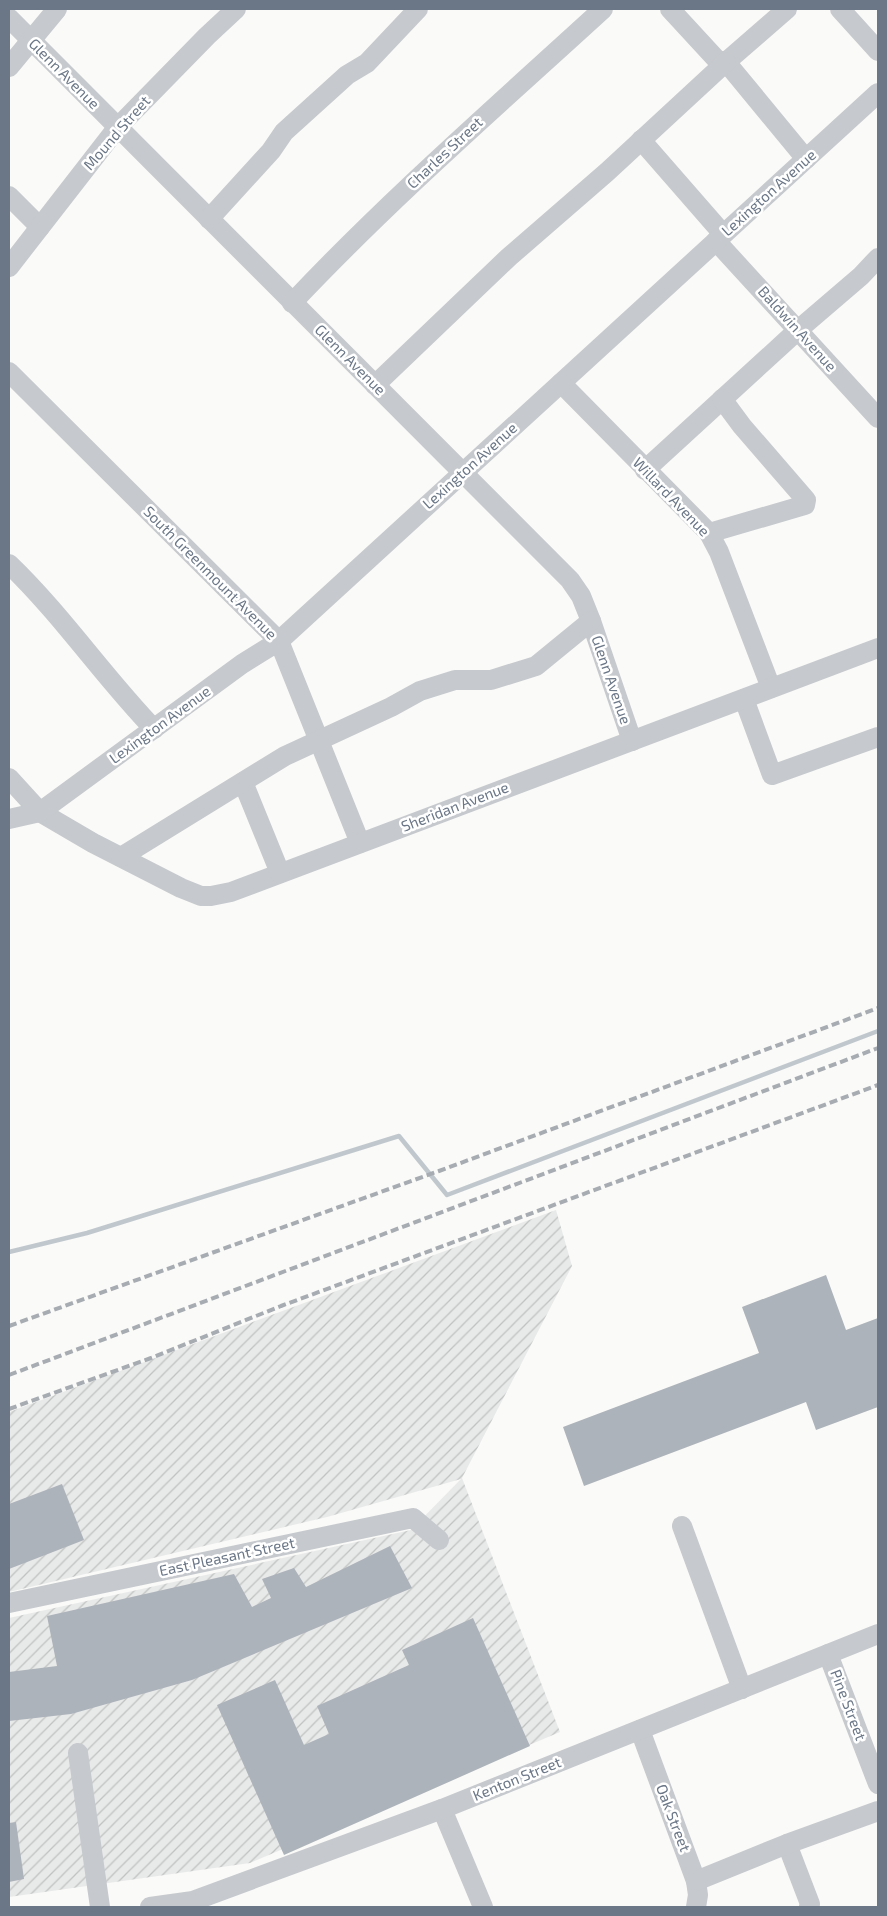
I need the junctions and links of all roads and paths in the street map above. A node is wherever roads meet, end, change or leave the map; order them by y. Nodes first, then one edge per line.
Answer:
1 (57, 9) edge
2 (236, 9) edge
3 (418, 9) edge
4 (603, 9) edge
5 (670, 9) edge
6 (787, 9) edge
7 (840, 9) edge
8 (9, 18) edge
9 (32, 41) junction
10 (878, 51) edge
11 (726, 62) junction
12 (9, 67) edge
13 (878, 92) edge
14 (117, 128) junction
15 (641, 140) junction
16 (806, 159) junction
17 (9, 196) edge
18 (209, 219) junction
19 (40, 227) junction
20 (719, 238) junction
21 (878, 258) edge
22 (9, 267) edge
23 (292, 303) junction
24 (798, 330) junction
25 (9, 372) edge
26 (561, 383) junction
27 (375, 385) junction
28 (722, 399) junction
29 (878, 418) edge
30 (645, 470) junction
31 (463, 472) junction
32 (709, 533) junction
33 (9, 564) edge
34 (591, 621) junction
35 (278, 641) junction
36 (878, 648) edge
37 (771, 688) junction
38 (744, 698) junction
39 (154, 729) junction
40 (878, 737) edge
41 (318, 740) junction
42 (632, 740) junction
43 (9, 778) edge
44 (243, 782) junction
45 (40, 812) junction
46 (9, 819) edge
47 (360, 843) junction
48 (121, 857) junction
49 (280, 873) junction
50 (682, 1526) dead end
51 (439, 1540) dead end
52 (9, 1603) edge
53 (878, 1634) edge
54 (828, 1654) junction
55 (742, 1689) junction
56 (640, 1730) junction
57 (78, 1753) dead end
58 (878, 1784) edge
59 (442, 1809) junction
60 (878, 1811) edge
61 (787, 1844) junction
62 (696, 1881) junction
63 (100, 1907) edge
64 (150, 1907) edge
65 (483, 1907) edge
66 (696, 1907) edge
67 (809, 1907) edge

1 - 9 street
2 - 14 street, Mound Street
3 - 18 street
4 - 23 street, Charles Street
5 - 11 street
6 - 11 street
7 - 10 street
8 - 9 street, Glenn Avenue
9 - 12 street
9 - 14 street, Glenn Avenue
11 - 15 street
11 - 16 street
13 - 16 street, Lexington Avenue
14 - 18 street, Glenn Avenue
14 - 19 street, Mound Street
15 - 20 street, Baldwin Avenue
15 - 27 street
16 - 20 street, Lexington Avenue
17 - 19 street
18 - 23 street, Glenn Avenue
19 - 22 street, Mound Street
20 - 24 street, Baldwin Avenue
20 - 26 street, Lexington Avenue
21 - 24 street
23 - 27 street, Glenn Avenue
24 - 28 street
24 - 29 street, Baldwin Avenue
25 - 35 street, South Greenmount Avenue
26 - 30 street, Willard Avenue
26 - 31 street, Lexington Avenue
27 - 31 street, Glenn Avenue
28 - 30 street
28 - 32 street
30 - 32 street, Willard Avenue
31 - 34 street, Glenn Avenue
31 - 35 street, Lexington Avenue
32 - 37 street, Willard Avenue
33 - 39 street
34 - 41 street
34 - 42 street, Glenn Avenue
35 - 39 street, Lexington Avenue
35 - 41 street, South Greenmount Avenue
36 - 37 street, Sheridan Avenue
37 - 38 street, Sheridan Avenue
38 - 40 street
38 - 42 street, Sheridan Avenue
39 - 45 street, Lexington Avenue
41 - 44 street
41 - 47 street, South Greenmount Avenue
42 - 47 street, Sheridan Avenue
43 - 45 street, Sheridan Avenue
44 - 48 street
44 - 49 street
45 - 46 street
45 - 48 street, Sheridan Avenue
47 - 49 street, Sheridan Avenue
48 - 49 street, Sheridan Avenue
50 - 55 street
51 - 52 street, East Pleasant Street
53 - 54 street, Kenton Street
54 - 55 street, Kenton Street
54 - 58 street, Pine Street
55 - 56 street, Kenton Street
56 - 59 street, Kenton Street
56 - 62 street, Oak Street
57 - 63 street
59 - 64 street, Kenton Street
59 - 65 street
60 - 61 street
61 - 62 street
61 - 67 street
62 - 66 street, Oak Street

